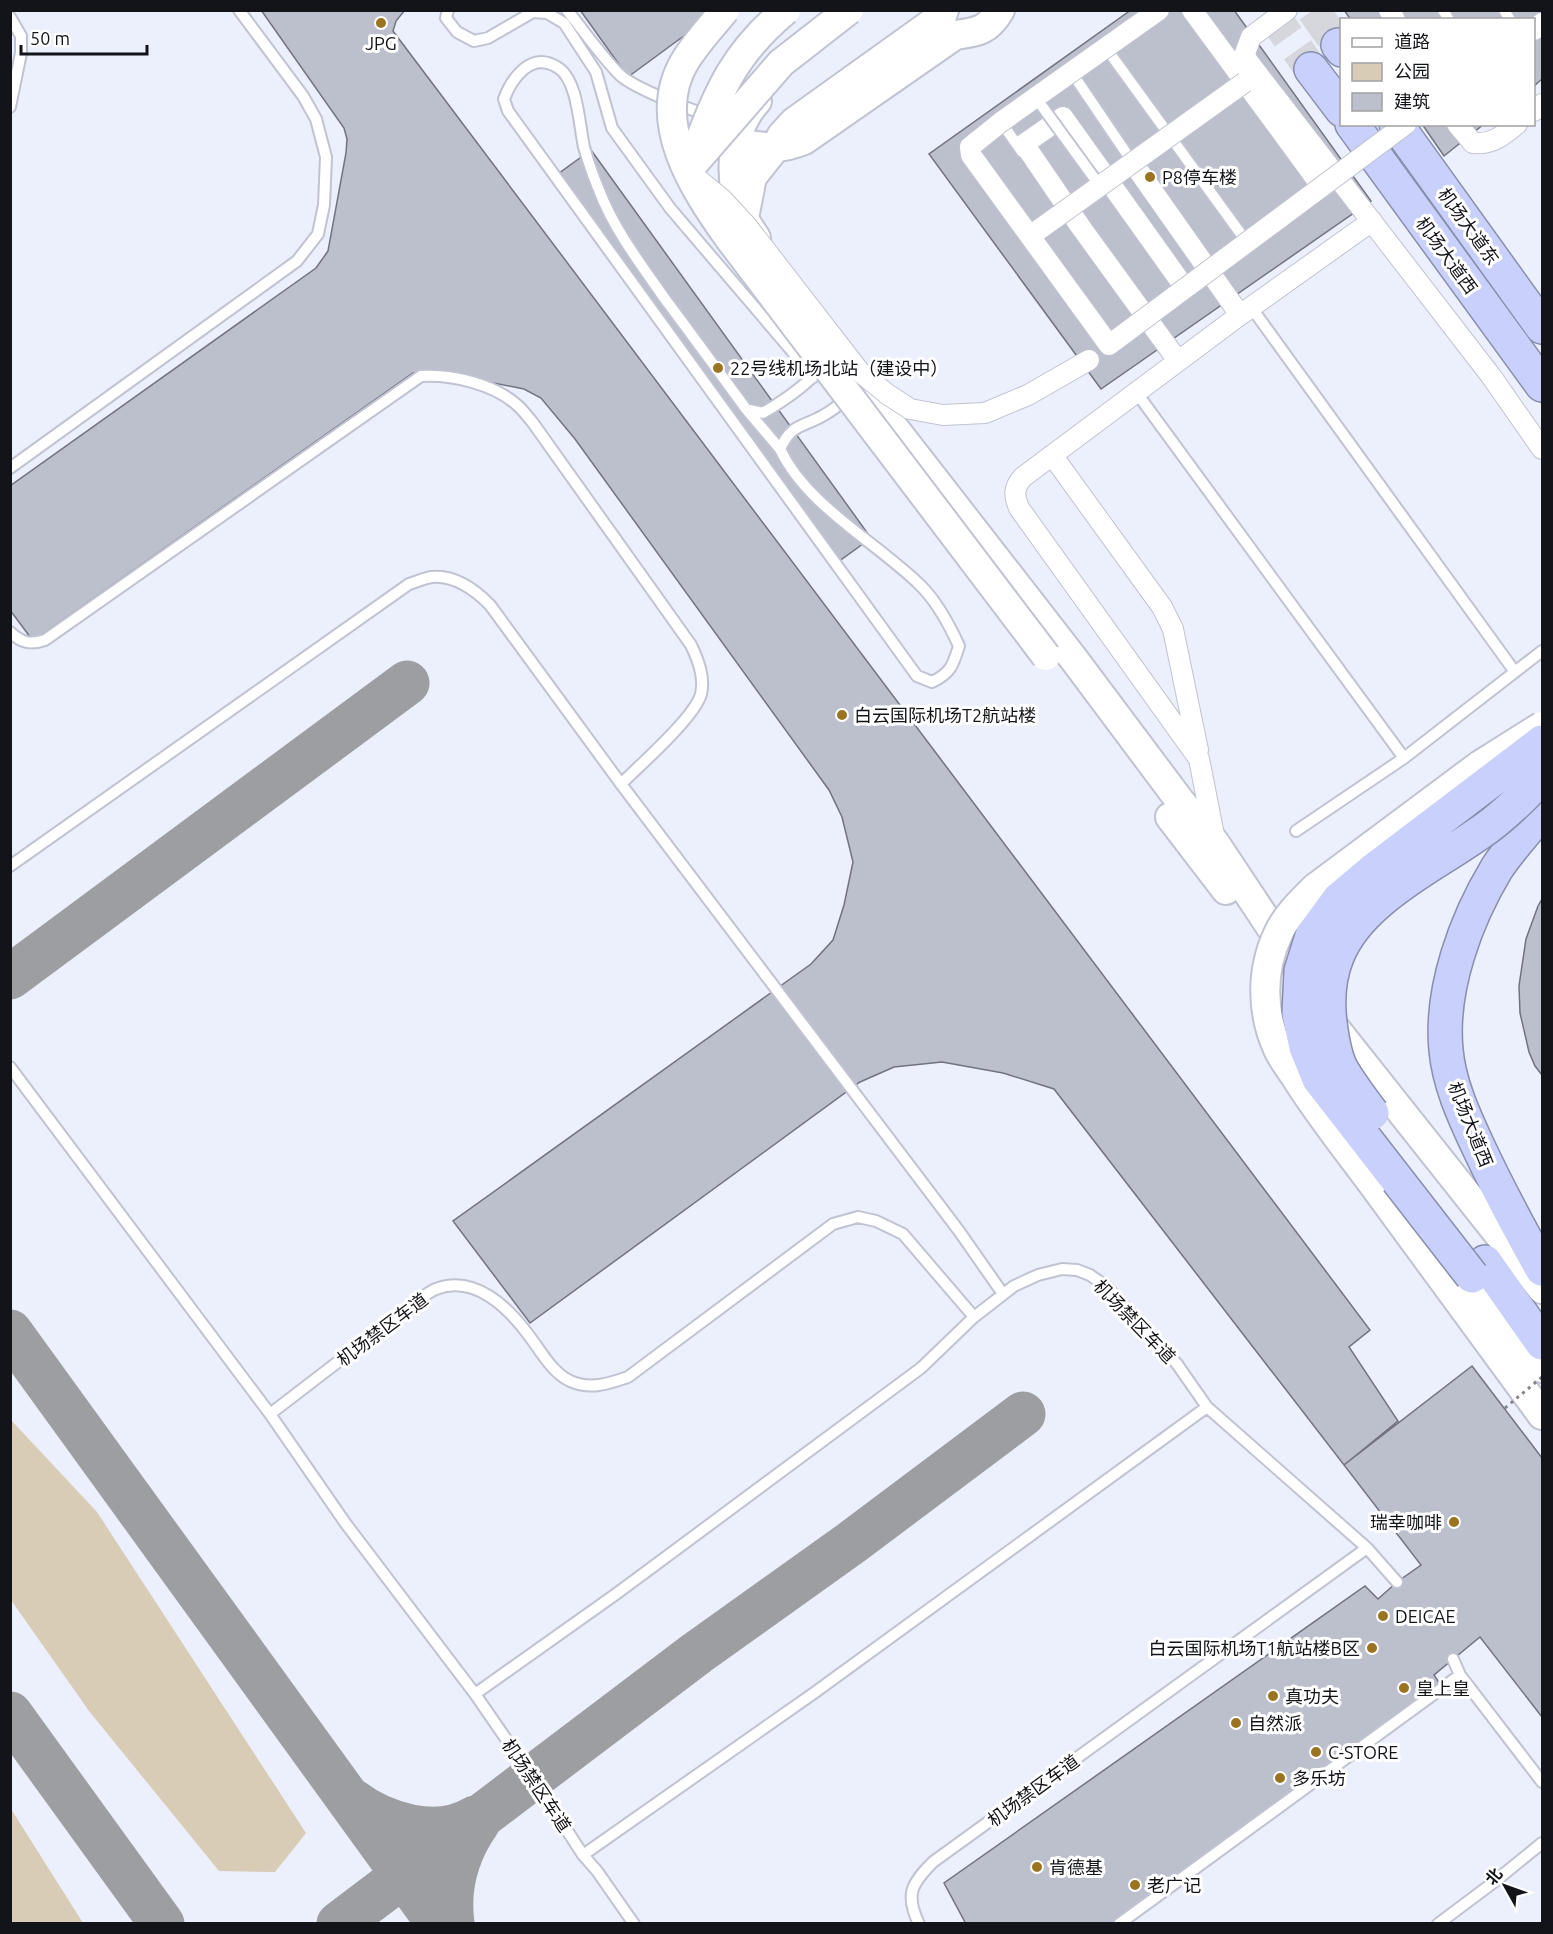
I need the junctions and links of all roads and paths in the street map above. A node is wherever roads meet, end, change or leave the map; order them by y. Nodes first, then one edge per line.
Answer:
1 (239, 10) edge
2 (448, 10) edge
3 (567, 10) edge
4 (725, 10) edge
5 (786, 10) edge
6 (849, 10) edge
7 (864, 10) edge
8 (944, 10) edge
9 (1000, 10) edge
10 (1159, 10) edge
11 (1192, 10) edge
12 (1287, 10) edge
13 (10, 18) edge
14 (1106, 48) junction
15 (1311, 69) tunnel mouth
16 (1072, 73) junction
17 (1245, 82) junction
18 (1036, 98) junction
19 (10, 106) edge
20 (1340, 109) edge
21 (747, 112) junction
22 (1001, 122) junction
23 (1353, 126) edge
24 (1397, 126) edge
25 (1403, 126) edge
26 (1459, 126) edge
27 (1514, 126) edge
28 (1170, 136) junction
29 (735, 143) junction
30 (775, 148) junction
31 (1133, 163) junction
32 (688, 170) junction
33 (1100, 186) junction
34 (1322, 187) junction
35 (1064, 212) junction
36 (744, 218) junction
37 (1371, 222) junction
38 (1030, 237) junction
39 (1246, 242) junction
40 (1185, 288) junction
41 (1246, 311) junction
42 (1144, 319) junction
43 (1542, 327) edge
44 (1109, 345) junction
45 (834, 352) junction
46 (1178, 361) junction
47 (1534, 374) edge
48 (814, 377) junction
49 (863, 387) junction
50 (1136, 393) junction
51 (1542, 396) edge
52 (746, 409) junction
53 (1542, 449) edge
54 (780, 450) junction
55 (1052, 454) junction
56 (10, 468) edge
57 (10, 632) edge
58 (1542, 651) edge
59 (1515, 672) junction
60 (1542, 726) edge
61 (1542, 742) edge
62 (1404, 758) junction
63 (1199, 759) junction
64 (1542, 777) edge
65 (621, 784) junction
66 (1542, 811) edge
67 (1296, 831) dead end
68 (1542, 831) edge
69 (1215, 843) junction
70 (10, 866) edge
71 (1499, 866) junction
72 (1344, 1040) junction
73 (10, 1067) edge
74 (1478, 1269) junction
75 (1542, 1269) edge
76 (1542, 1289) edge
77 (1003, 1294) junction
78 (974, 1317) junction
79 (1542, 1343) edge
80 (1542, 1368) edge
81 (1542, 1377) edge
82 (1207, 1407) junction
83 (1505, 1408) dead end
84 (270, 1414) junction
85 (1542, 1415) edge
86 (1366, 1548) junction
87 (1398, 1582) dead end
88 (1453, 1659) dead end
89 (1460, 1675) junction
90 (475, 1694) junction
91 (1542, 1782) edge
92 (1542, 1844) edge
93 (583, 1855) junction
94 (634, 1923) edge
95 (919, 1923) edge
96 (1119, 1923) edge
97 (1438, 1923) edge

1 - 56 lane
2 - 48 lane
3 - 21 lane
4 - 32 main road, bridge
5 - 32 main road, bridge
6 - 32 main road, bridge
7 - 21 main road
8 - 30 main road
9 - 30 main road
10 - 14 street, bridge
11 - 17 street
12 - 37 street
13 - 19 lane
14 - 16 street, bridge
14 - 28 lane
15 - 20 highway
16 - 18 street, bridge
16 - 31 lane
17 - 28 street, bridge
17 - 34 street
18 - 22 street, bridge
18 - 33 lane, bridge
21 - 29 main road
22 - 35 lane
22 - 38 street, bridge
23 - 47 highway, 机场大道西
24 - 43 highway, 机场大道东
25 - 34 street, bridge
26 - 27 street
28 - 31 street, bridge
28 - 39 lane
29 - 30 main road
29 - 36 main road
30 - 36 main road
31 - 33 street, bridge
31 - 41 street
32 - 44 street, bridge
32 - 72 main road, bridge
33 - 35 street, bridge
34 - 39 street, bridge
35 - 38 street, bridge
35 - 42 lane
36 - 45 main road
37 - 41 street
37 - 53 street
38 - 44 street, bridge
39 - 40 street, bridge
40 - 42 street, bridge
40 - 46 street
41 - 46 street
41 - 59 lane
42 - 44 street, bridge
45 - 48 lane
45 - 49 main road
46 - 50 street
47 - 51 highway, 机场大道西
48 - 52 lane
49 - 54 lane
49 - 69 main road
50 - 55 street
50 - 62 lane
52 - 54 lane
52 - 54 lane
55 - 63 street
55 - 63 street
57 - 65 lane
58 - 59 lane
59 - 62 lane
60 - 85 main road, bridge
61 - 74 highway, bridge
62 - 67 lane
63 - 69 street
64 - 74 highway, bridge
65 - 70 lane
65 - 77 lane
66 - 71 highway, 机场大道西
68 - 71 main road
69 - 72 main road
71 - 75 highway, 机场大道西
72 - 76 main road
73 - 84 lane, 机场禁区车道
74 - 79 highway
74 - 80 main road
77 - 78 lane, 机场禁区车道
77 - 82 lane, 机场禁区车道
78 - 84 lane, 机场禁区车道
78 - 90 lane
81 - 83 path, bridge
82 - 86 lane, 机场禁区车道
82 - 93 lane
84 - 90 lane, 机场禁区车道
86 - 87 lane
86 - 95 lane, 机场禁区车道
88 - 89 lane
89 - 91 lane
89 - 96 lane
90 - 93 lane, 机场禁区车道
92 - 97 lane
93 - 94 lane, 机场禁区车道

